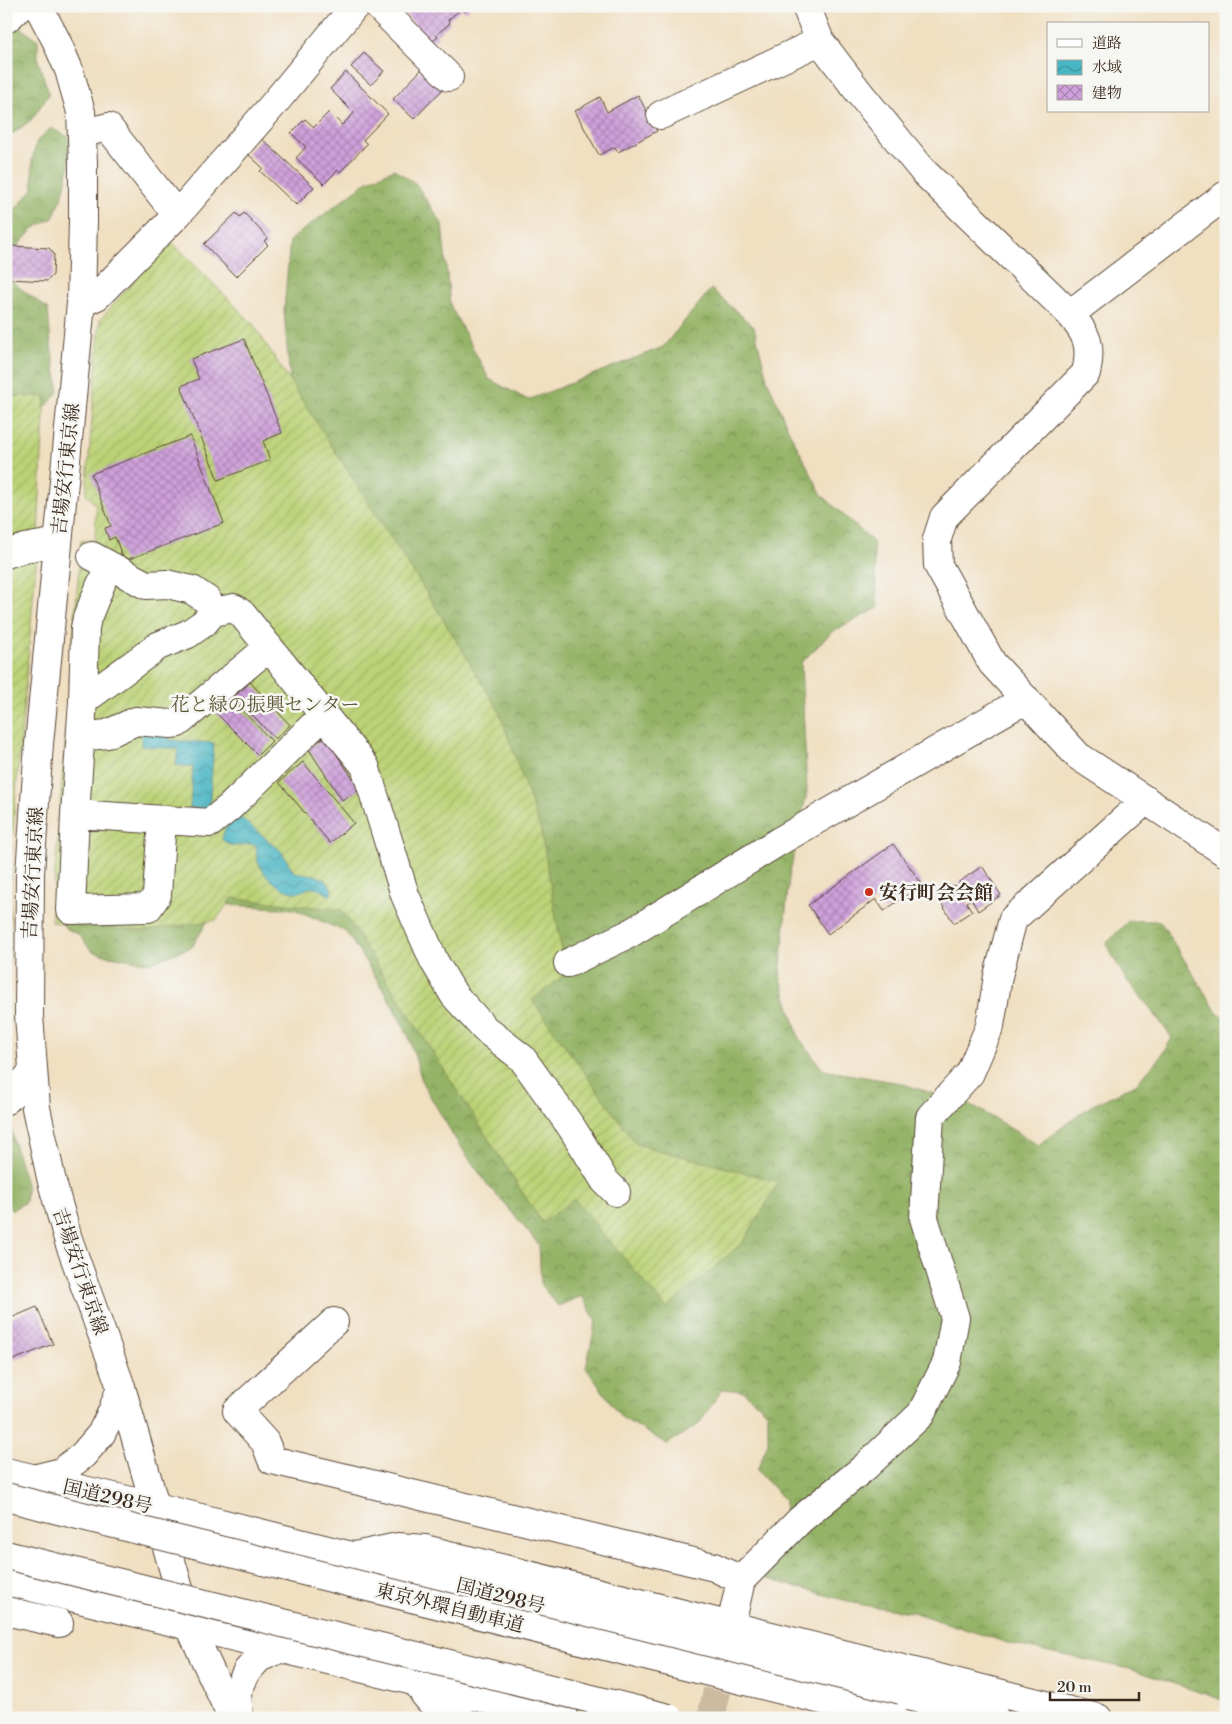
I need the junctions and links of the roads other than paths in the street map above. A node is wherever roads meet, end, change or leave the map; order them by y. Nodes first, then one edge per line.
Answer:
1 (21, 6) edge
2 (38, 6) edge
3 (355, 6) edge
4 (378, 6) edge
5 (806, 6) edge
6 (6, 19) edge
7 (820, 41) junction
8 (449, 77) dead end
9 (662, 115) dead end
10 (82, 133) junction
11 (1226, 195) edge
12 (177, 215) junction
13 (81, 303) junction
14 (1070, 314) junction
15 (58, 542) junction
16 (6, 554) edge
17 (92, 556) dead end
18 (101, 584) dead end
19 (213, 612) junction
20 (269, 647) junction
21 (1026, 699) junction
22 (83, 700) junction
23 (324, 715) junction
24 (80, 737) junction
25 (1146, 800) junction
26 (75, 814) junction
27 (162, 820) junction
28 (1226, 853) edge
29 (568, 963) dead end
30 (32, 1073) junction
31 (6, 1100) edge
32 (616, 1192) dead end
33 (334, 1322) dead end
34 (121, 1387) junction
35 (6, 1472) edge
36 (33, 1479) junction
37 (6, 1498) edge
38 (157, 1507) junction
39 (6, 1555) edge
40 (350, 1557) junction
41 (741, 1580) junction
42 (6, 1581) edge
43 (6, 1611) edge
44 (733, 1616) dead end
45 (58, 1623) dead end
46 (190, 1627) junction
47 (280, 1649) junction
48 (418, 1682) junction
49 (232, 1718) edge
50 (239, 1718) edge
51 (460, 1718) edge
52 (564, 1718) edge
53 (669, 1718) edge
54 (894, 1718) edge
55 (995, 1718) edge
56 (1098, 1718) edge

1 - 6 main road
2 - 10 main road, 吉場安行東京線
3 - 12 main road
4 - 8 main road
5 - 7 main road
7 - 9 main road
7 - 14 main road
10 - 12 main road
10 - 13 main road, 吉場安行東京線
11 - 14 main road
12 - 13 main road
13 - 15 main road, 吉場安行東京線
14 - 21 main road
15 - 16 main road
15 - 30 main road, 吉場安行東京線
17 - 19 main road
18 - 22 main road
19 - 20 main road
19 - 22 main road
20 - 23 main road
20 - 24 main road
21 - 25 main road
21 - 29 main road
22 - 24 main road
23 - 27 main road
23 - 32 main road
24 - 26 main road
25 - 28 main road
25 - 41 main road
26 - 27 main road
26 - 27 main road
30 - 31 main road
30 - 34 main road, 吉場安行東京線
33 - 41 main road
34 - 36 main road
34 - 38 main road, 吉場安行東京線
35 - 36 main road, 国道298号
36 - 38 main road, 国道298号
37 - 54 main road, 東京外環自動車道, bridge
38 - 40 main road, 国道298号
38 - 46 main road, 吉場安行東京線
39 - 53 main road, bridge
40 - 55 main road, 国道298号
40 - 56 main road
41 - 44 main road
42 - 46 main road
43 - 45 main road
46 - 47 main road
46 - 49 main road, 吉場安行東京線
47 - 48 main road
47 - 50 main road
48 - 51 main road
48 - 52 main road

